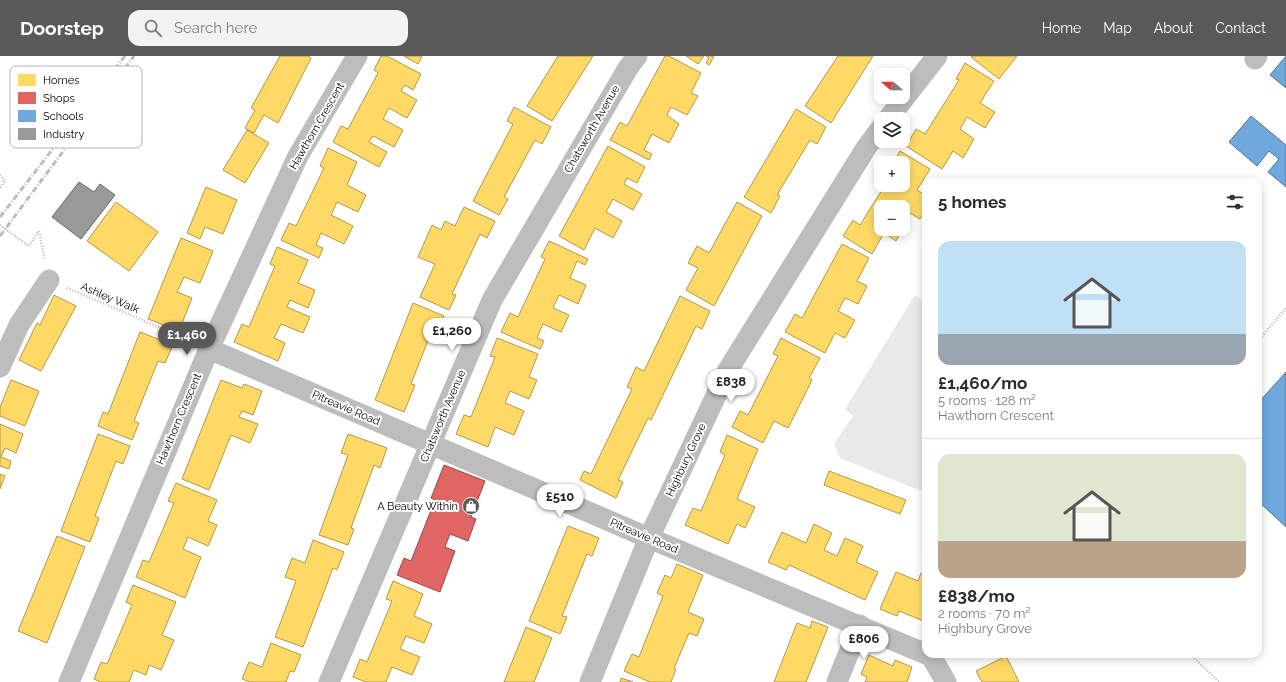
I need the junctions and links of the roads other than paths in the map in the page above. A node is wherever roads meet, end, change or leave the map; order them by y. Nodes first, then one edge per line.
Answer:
1 (357, 56) edge
2 (637, 56) edge
3 (937, 56) edge
4 (893, 112) edge
5 (874, 137) edge
6 (49, 280) road end
7 (209, 349) junction
8 (0, 367) edge
9 (430, 445) junction
10 (649, 538) junction
11 (860, 625) junction
12 (922, 652) edge
13 (932, 658) edge
14 (69, 682) edge
15 (329, 682) edge
16 (590, 682) edge
17 (837, 682) edge
18 (946, 682) edge

1 - 7 street, Hawthorn Crescent
2 - 9 street, Chatsworth Avenue
3 - 4 street
5 - 10 street, Highbury Grove
6 - 8 street
7 - 9 street, Pitreavie Road
7 - 14 street, Hawthorn Crescent
9 - 10 street, Pitreavie Road
9 - 15 street, Chatsworth Avenue
10 - 11 street, Pitreavie Road
10 - 16 street, Highbury Grove
11 - 12 street, Pitreavie Road
11 - 17 street
13 - 18 street, Pitreavie Road

